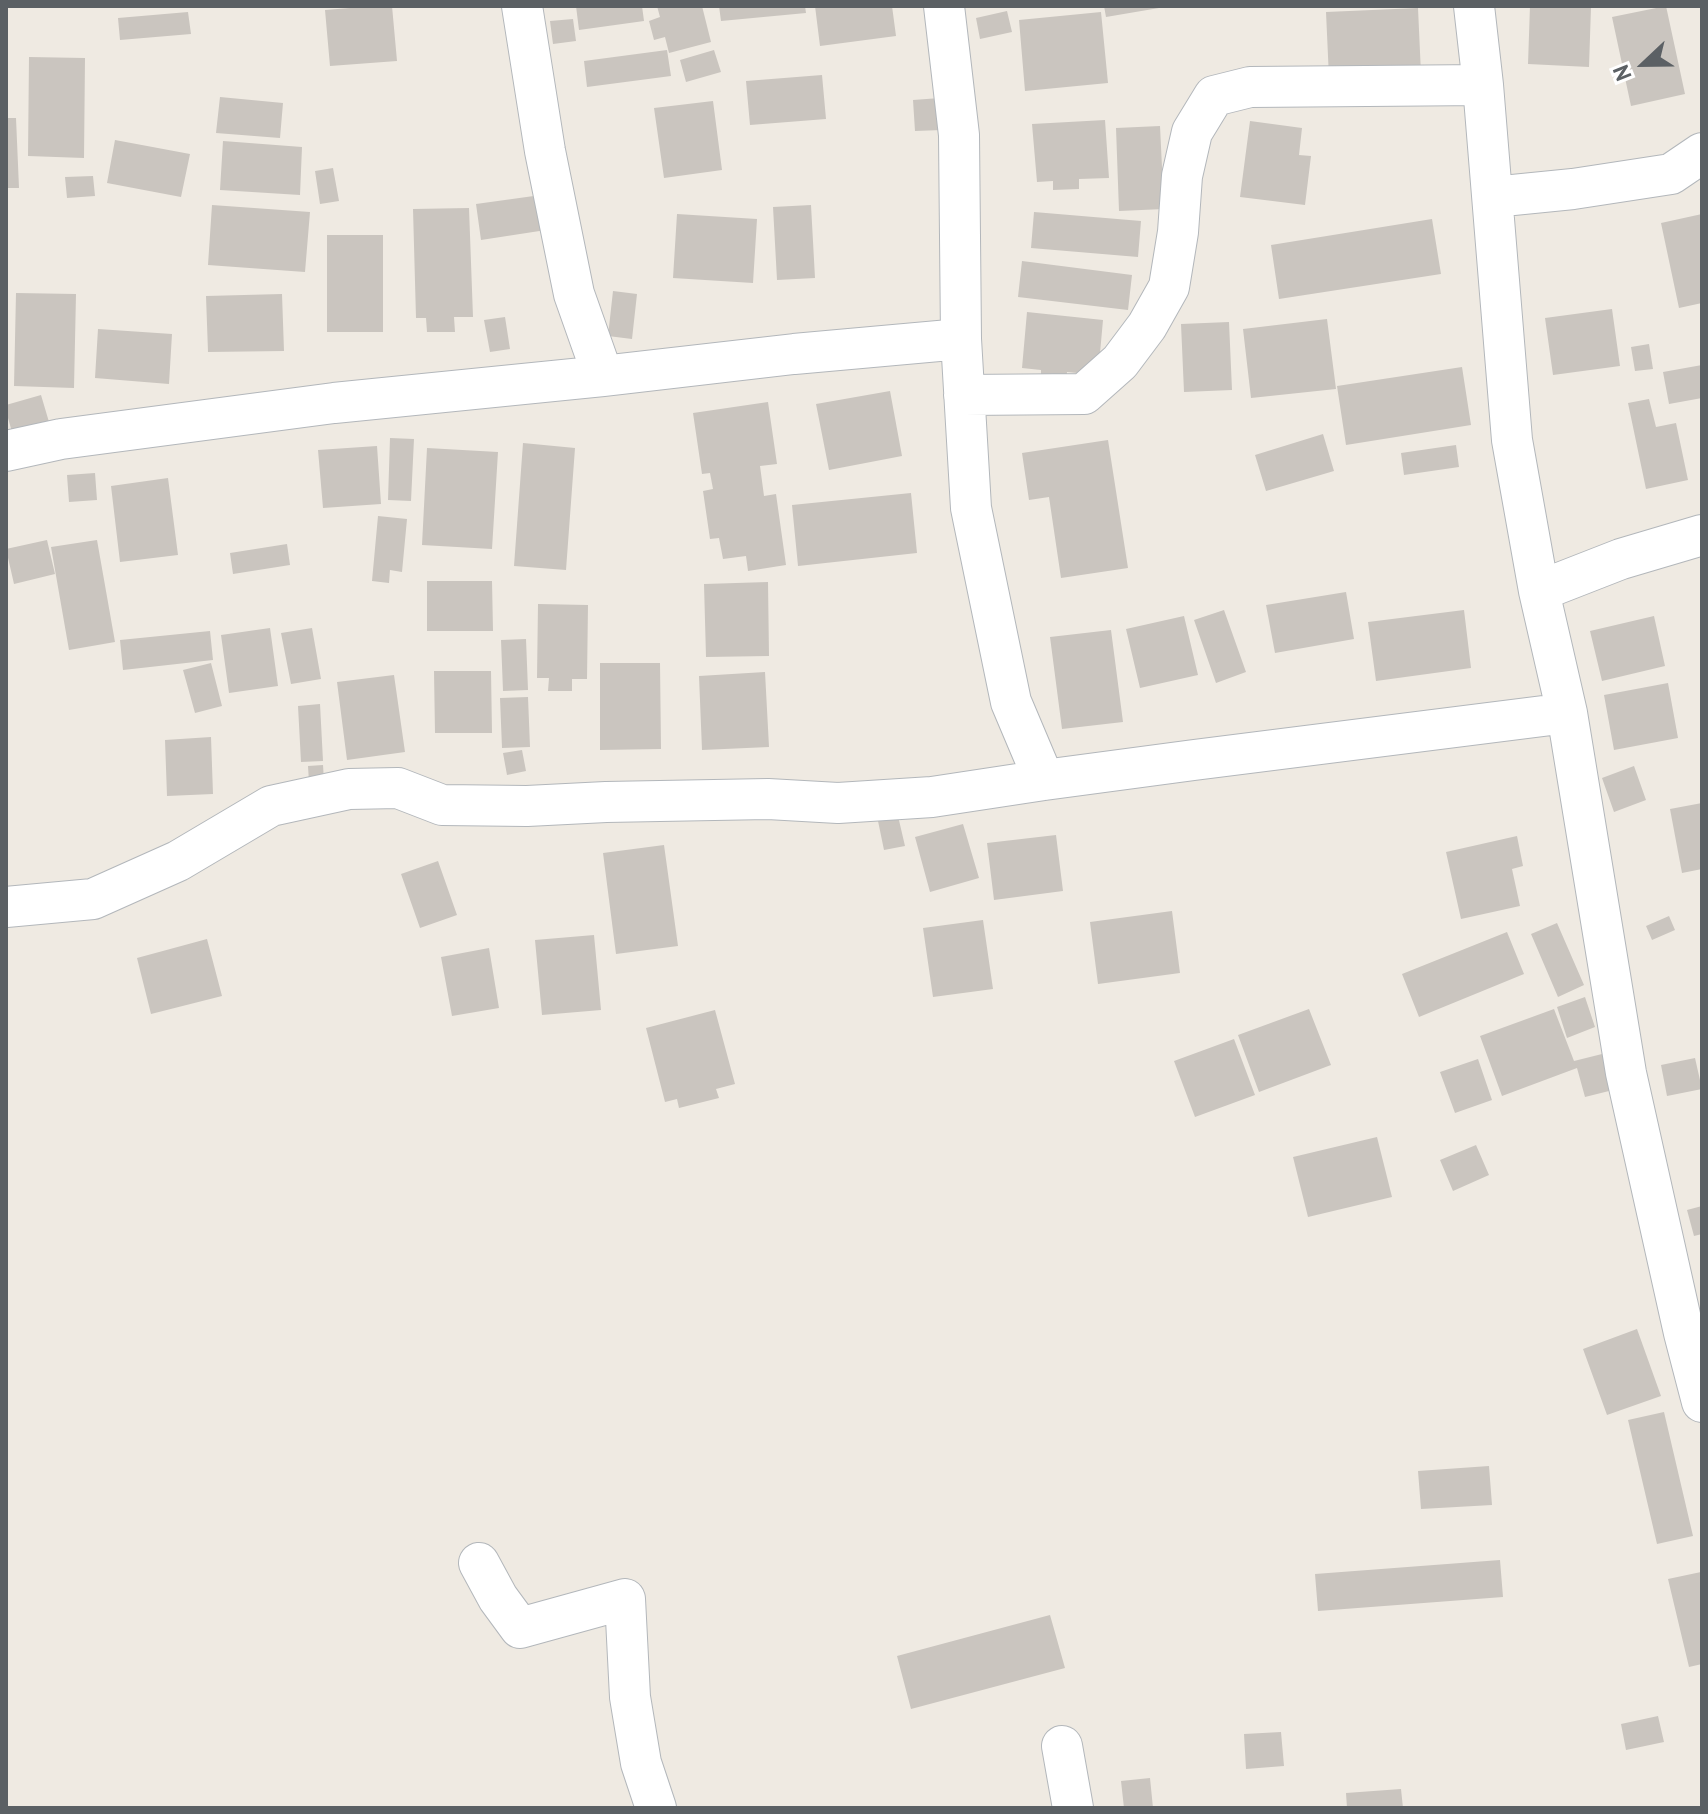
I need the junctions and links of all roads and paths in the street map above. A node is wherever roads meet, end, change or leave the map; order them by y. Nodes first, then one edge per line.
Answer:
1 (522, 6) edge
2 (944, 6) edge
3 (1474, 6) edge
4 (1483, 85) junction
5 (1702, 153) edge
6 (1493, 197) junction
7 (961, 339) junction
8 (603, 376) junction
9 (964, 395) junction
10 (6, 451) edge
11 (1702, 535) edge
12 (1539, 591) junction
13 (1567, 713) junction
14 (1044, 780) junction
15 (6, 907) edge
16 (1702, 1402) edge
17 (479, 1563) dead end
18 (1062, 1746) dead end
19 (656, 1808) edge
20 (1073, 1808) edge

1 - 8 street
2 - 7 street
3 - 4 street
4 - 6 street
4 - 9 street
5 - 6 street
6 - 12 street
7 - 8 street
7 - 9 street
8 - 10 street
9 - 14 street
11 - 12 street
12 - 13 street
13 - 14 street
13 - 16 street
14 - 15 street
17 - 19 street
18 - 20 street

